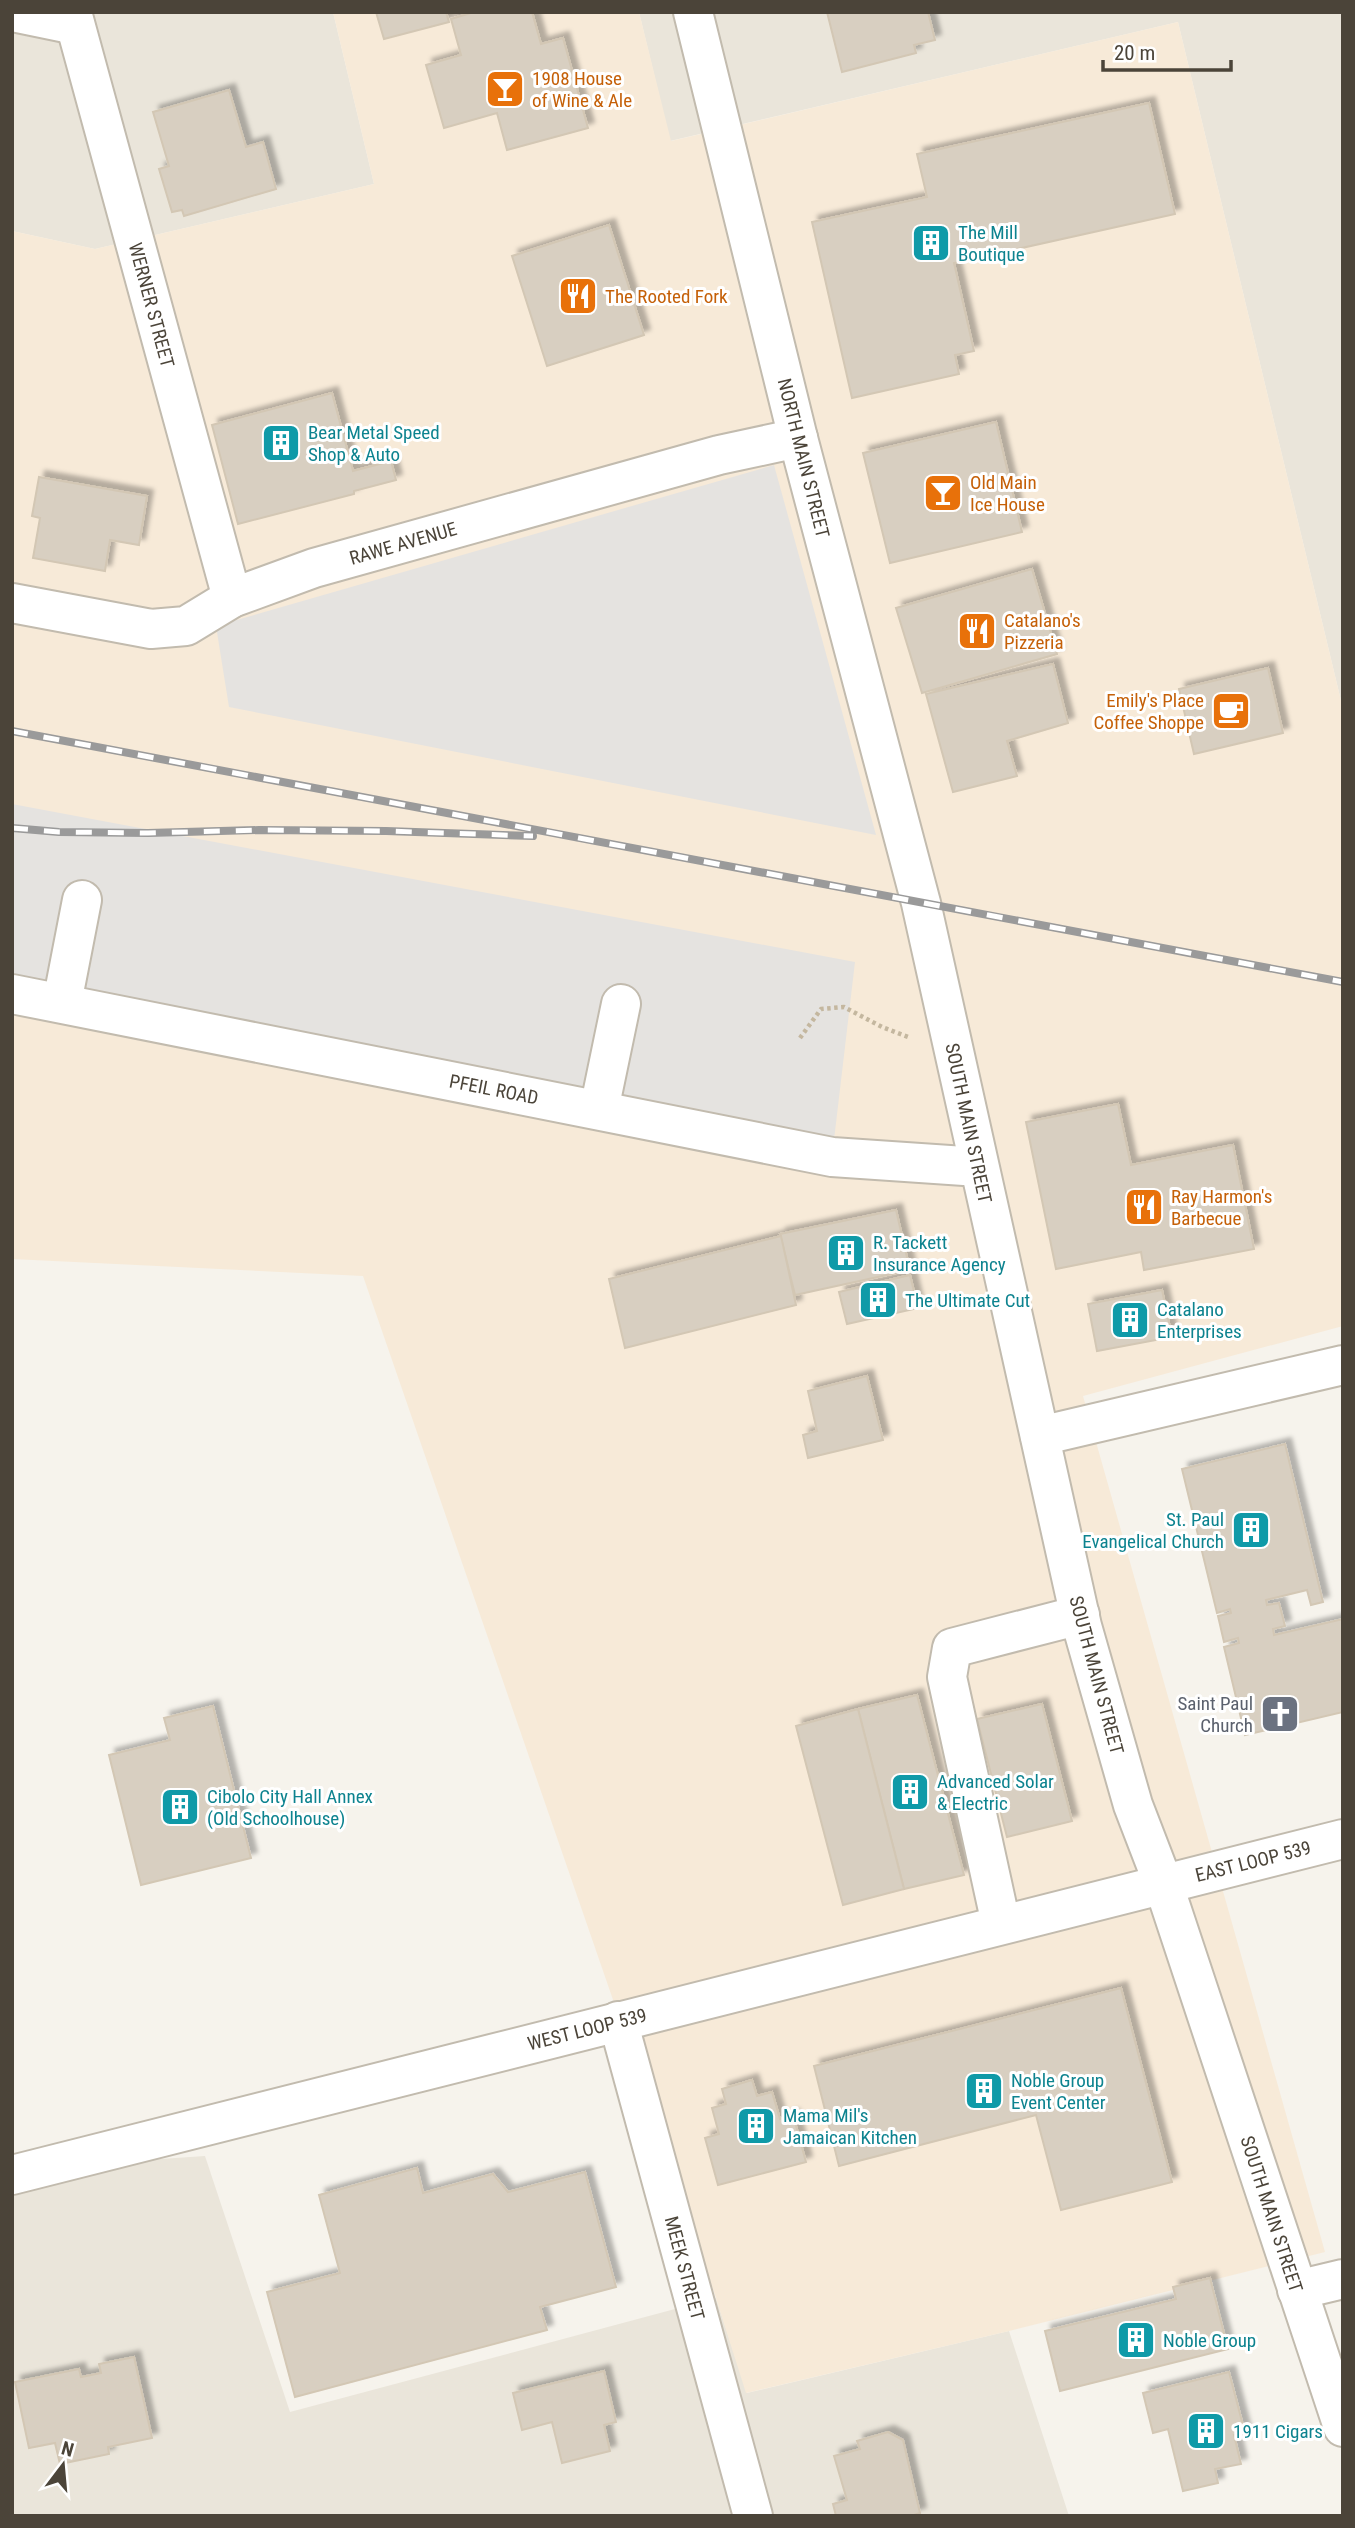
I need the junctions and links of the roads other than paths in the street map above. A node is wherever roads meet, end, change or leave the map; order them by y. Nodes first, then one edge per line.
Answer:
1 (12, 12) edge
2 (693, 12) edge
3 (73, 19) edge
4 (798, 438) junction
5 (232, 598) junction
6 (12, 603) edge
7 (82, 900) dead end
8 (921, 903) joint
9 (12, 994) edge
10 (62, 1003) junction
11 (621, 1004) dead end
12 (599, 1110) junction
13 (979, 1167) junction
14 (1343, 1365) edge
15 (1040, 1436) junction
16 (1080, 1615) junction
17 (1343, 1839) edge
18 (1163, 1883) junction
19 (1001, 1924) junction
20 (618, 2021) junction
21 (12, 2175) edge
22 (1343, 2279) edge
23 (1297, 2290) junction
24 (1343, 2427) edge
25 (753, 2516) edge

1 - 3 street
2 - 4 street, NORTH MAIN STREET
3 - 5 street, WERNER STREET
4 - 5 street, RAWE AVENUE
4 - 8 street, NORTH MAIN STREET
5 - 6 street, RAWE AVENUE
7 - 10 street
8 - 13 street, SOUTH MAIN STREET
9 - 10 street, PFEIL ROAD
10 - 12 street, PFEIL ROAD
11 - 12 street
12 - 13 street, PFEIL ROAD
13 - 15 street, SOUTH MAIN STREET
14 - 15 street
15 - 16 street, SOUTH MAIN STREET
16 - 18 street, SOUTH MAIN STREET
16 - 19 street
17 - 18 street, EAST LOOP 539
18 - 19 street, WEST LOOP 539
18 - 23 street, SOUTH MAIN STREET
19 - 20 street, WEST LOOP 539
20 - 21 street, WEST LOOP 539
20 - 25 street, MEEK STREET
22 - 23 street
23 - 24 street, SOUTH MAIN STREET

